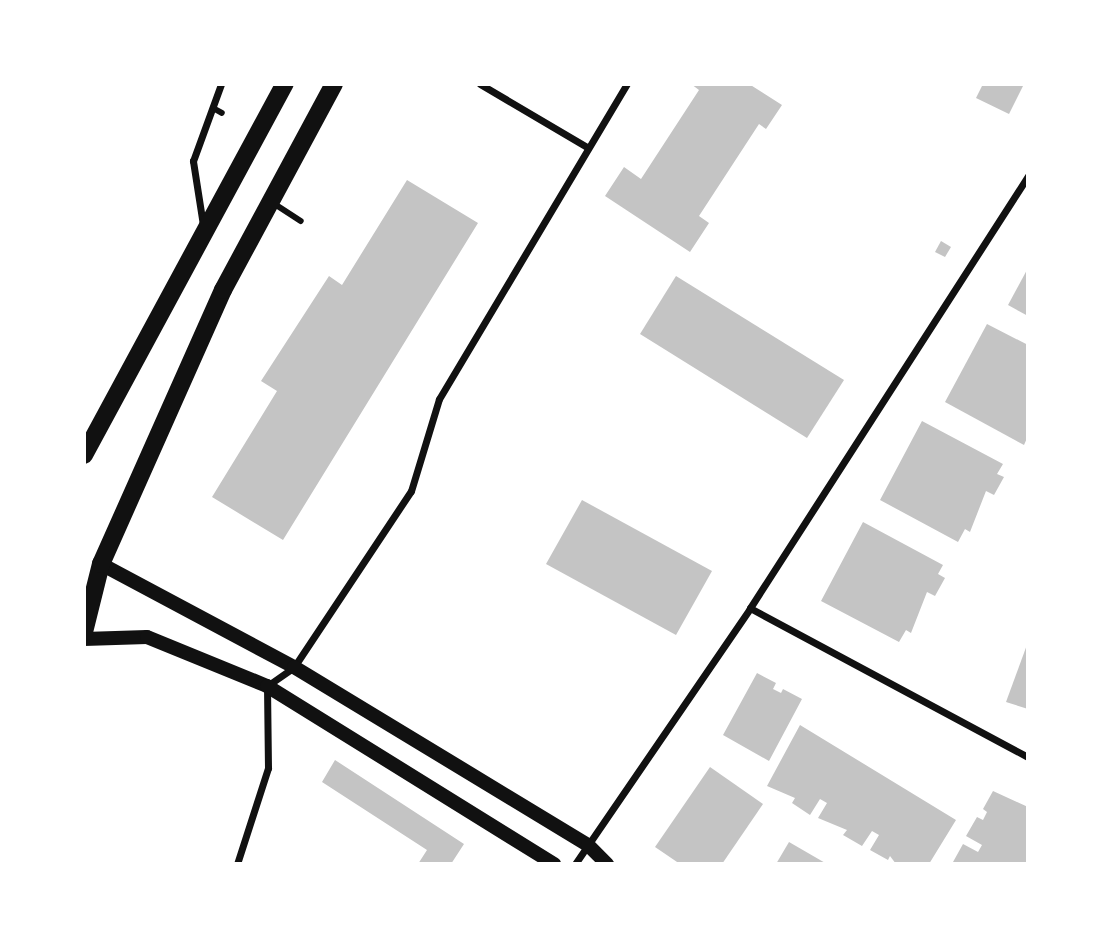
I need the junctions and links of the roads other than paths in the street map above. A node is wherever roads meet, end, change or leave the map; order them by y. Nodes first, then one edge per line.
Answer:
1 (221, 84) edge
2 (285, 84) edge
3 (334, 84) edge
4 (480, 84) edge
5 (626, 84) edge
6 (213, 108) junction
7 (222, 113) dead end
8 (587, 148) junction
9 (1028, 176) edge
10 (270, 201) junction
11 (301, 220) dead end
12 (205, 232) junction
13 (84, 454) edge
14 (93, 565) edge
15 (750, 608) junction
16 (84, 632) edge
17 (84, 639) edge
18 (294, 667) junction
19 (267, 686) junction
20 (1028, 757) edge
21 (588, 845) junction
22 (237, 864) edge
23 (554, 864) edge
24 (575, 864) edge
25 (607, 864) edge

1 - 6 street
2 - 12 main road
3 - 10 main road
4 - 8 street
5 - 8 street
6 - 7 street
6 - 12 street
8 - 18 street
9 - 15 street
10 - 11 street
10 - 14 main road
12 - 13 main road
14 - 16 main road
14 - 18 main road
15 - 20 street
15 - 21 street
17 - 19 main road
18 - 19 street
18 - 21 main road
19 - 22 street
19 - 23 main road
21 - 24 street
21 - 25 main road

